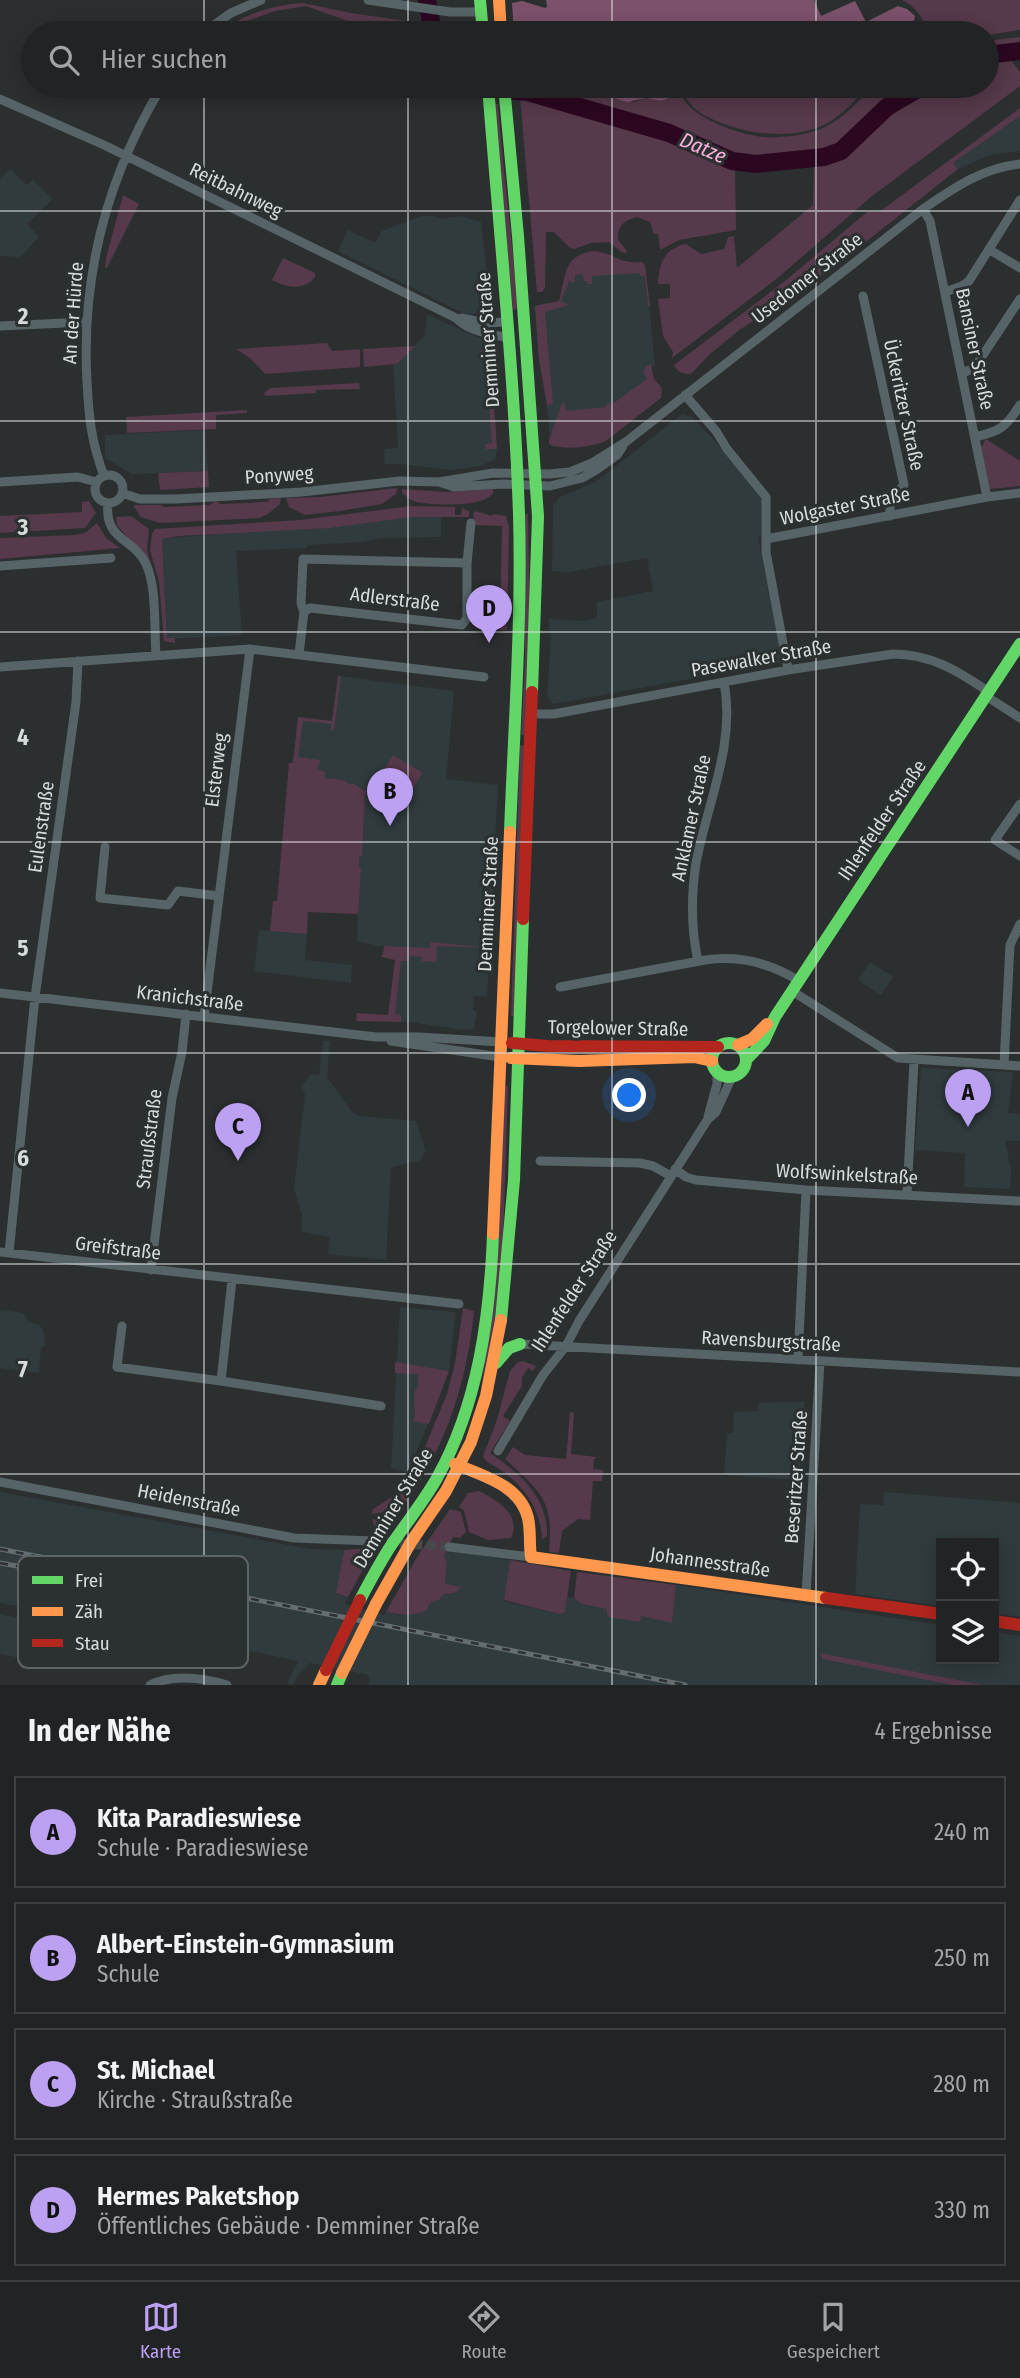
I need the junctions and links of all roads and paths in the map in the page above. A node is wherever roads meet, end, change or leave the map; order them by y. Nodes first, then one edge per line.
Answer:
1 (261, 0) edge
2 (368, 0) edge
3 (499, 5) edge
4 (480, 6) edge
5 (219, 21) edge
6 (156, 98) edge
7 (489, 98) edge
8 (505, 98) edge
9 (0, 99) edge
10 (125, 155) junction
11 (1020, 164) edge
12 (1020, 200) edge
13 (923, 209) junction
14 (990, 250) junction
15 (1020, 268) edge
16 (945, 292) junction
17 (863, 296) dead end
18 (1020, 299) edge
19 (456, 317) junction
20 (524, 321) junction
21 (86, 322) junction
22 (506, 322) junction
23 (0, 326) edge
24 (507, 338) junction
25 (962, 373) junction
26 (685, 395) junction
27 (1020, 405) edge
28 (975, 437) junction
29 (100, 479) junction
30 (516, 479) junction
31 (535, 480) junction
32 (0, 482) edge
33 (122, 493) junction
34 (1020, 493) edge
35 (987, 497) junction
36 (108, 503) junction
37 (890, 516) junction
38 (471, 523) dead end
39 (766, 539) junction
40 (111, 558) dead end
41 (467, 563) junction
42 (0, 566) edge
43 (304, 612) junction
44 (1020, 644) edge
45 (250, 649) junction
46 (299, 654) junction
47 (156, 655) junction
48 (78, 661) junction
49 (0, 667) edge
50 (788, 670) junction
51 (484, 677) dead end
52 (724, 682) junction
53 (988, 694) junction
54 (532, 714) junction
55 (1020, 718) edge
56 (1020, 804) edge
57 (104, 847) dead end
58 (1020, 856) edge
59 (219, 896) junction
60 (1020, 924) edge
61 (698, 961) junction
62 (795, 986) junction
63 (559, 987) dead end
64 (0, 993) edge
65 (35, 997) junction
66 (187, 1014) junction
67 (204, 1017) junction
68 (775, 1017) junction
69 (376, 1037) junction
70 (501, 1042) junction
71 (518, 1044) junction
72 (738, 1045) junction
73 (718, 1047) junction
74 (500, 1057) junction
75 (518, 1059) junction
76 (747, 1059) junction
77 (914, 1061) junction
78 (1004, 1065) junction
79 (1020, 1066) edge
80 (715, 1067) junction
81 (732, 1077) junction
82 (708, 1119) junction
83 (540, 1161) dead end
84 (673, 1173) junction
85 (806, 1190) junction
86 (907, 1194) junction
87 (1020, 1201) edge
88 (4, 1252) edge
89 (151, 1270) junction
90 (232, 1280) junction
91 (459, 1304) dead end
92 (122, 1326) dead end
93 (520, 1344) joint
94 (566, 1346) junction
95 (798, 1360) junction
96 (820, 1362) junction
97 (493, 1367) junction
98 (1020, 1373) edge
99 (221, 1381) junction
100 (381, 1406) dead end
101 (498, 1451) dead end
102 (446, 1460) junction
103 (460, 1466) junction
104 (0, 1482) edge
105 (373, 1541) tunnel mouth
106 (449, 1547) tunnel mouth
107 (531, 1557) junction
108 (806, 1595) junction
109 (936, 1613) edge
110 (999, 1622) edge
111 (1020, 1625) edge
112 (339, 1679) edge
113 (150, 1685) edge
114 (227, 1685) edge
115 (319, 1685) edge

1 - 5 street
2 - 4 street
3 - 4 main road
6 - 10 street, An der Hürde
7 - 22 main road, Demminer Straße
8 - 20 main road, Demminer Straße
9 - 10 street, Reitbahnweg
10 - 19 street, Reitbahnweg
10 - 21 street, An der Hürde
11 - 13 street, Usedomer Straße
12 - 14 street
13 - 16 street, Bansiner Straße
13 - 26 street, Usedomer Straße
14 - 15 street
14 - 16 street
16 - 25 street, Bansiner Straße
17 - 37 street, Ückeritzer Straße
18 - 25 street
19 - 22 street, Reitbahnweg
19 - 24 street, Reitbahnweg
20 - 22 main road
20 - 31 main road, Demminer Straße
21 - 23 street
21 - 29 street, An der Hürde
22 - 24 main road, Demminer Straße
24 - 30 main road, Demminer Straße
25 - 28 street, Bansiner Straße
26 - 31 street, Usedomer Straße
26 - 39 street
27 - 28 street
28 - 35 street, Bansiner Straße
29 - 32 street
29 - 33 street
29 - 36 street
30 - 31 street, Usedomer Straße
30 - 33 street, Ponyweg
30 - 70 main road, Demminer Straße
31 - 54 main road, Demminer Straße
33 - 36 street
34 - 35 street, Wolgaster Straße
35 - 37 street, Wolgaster Straße
36 - 47 street
37 - 39 street, Wolgaster Straße
38 - 41 street, Adlerstraße
39 - 50 street, Wolgaster Straße
40 - 42 street
41 - 43 street, Adlerstraße
41 - 43 street, Adlerstraße
43 - 46 street, Adlerstraße
44 - 53 main road, Ihlenfelder Straße
45 - 46 street
45 - 47 street
45 - 59 street, Elsterweg
46 - 51 street
47 - 48 street
48 - 49 street
48 - 65 street, Eulenstraße
50 - 52 street, Pasewalker Straße
50 - 53 street, Pasewalker Straße
52 - 54 street, Pasewalker Straße
52 - 61 street, Anklamer Straße
53 - 55 street, Pasewalker Straße
53 - 62 main road, Ihlenfelder Straße
54 - 71 main road, Demminer Straße
56 - 58 street
57 - 59 street
59 - 67 street, Elsterweg
60 - 78 street
61 - 62 street
61 - 63 street
62 - 68 main road, Ihlenfelder Straße
62 - 77 street
64 - 65 street, Kranichstraße
65 - 66 street, Kranichstraße
65 - 88 street, Eulenstraße
66 - 67 street, Kranichstraße
66 - 89 street, Straußstraße
67 - 69 street, Kranichstraße
68 - 72 main road, Ihlenfelder Straße
68 - 76 main road, Ihlenfelder Straße
69 - 70 street, Kranichstraße
69 - 74 street, Kranichstraße
70 - 71 main road, Torgelower Straße
70 - 74 main road, Demminer Straße
71 - 73 main road, Torgelower Straße
71 - 75 main road, Demminer Straße
72 - 73 main road, Ihlenfelder Straße
72 - 76 main road
73 - 80 main road, Ihlenfelder Straße
74 - 75 main road, Torgelower Straße
74 - 102 main road, Demminer Straße
75 - 80 main road, Torgelower Straße
75 - 97 main road, Demminer Straße
76 - 81 main road, Ihlenfelder Straße
77 - 78 street
77 - 86 street
78 - 79 street
80 - 81 main road
80 - 82 street, Ihlenfelder Straße
81 - 82 street, Ihlenfelder Straße
82 - 84 street, Ihlenfelder Straße
83 - 84 street, Wolfswinkelstraße
84 - 85 street, Wolfswinkelstraße
84 - 94 street, Ihlenfelder Straße
85 - 86 street, Wolfswinkelstraße
85 - 95 street
86 - 87 street, Wolfswinkelstraße
88 - 89 street, Greifstraße
89 - 90 street, Greifstraße
90 - 91 street, Greifstraße
90 - 99 street
92 - 99 street
93 - 94 street, Ravensburgstraße
93 - 97 main road
94 - 95 street, Ravensburgstraße
94 - 101 street, Ihlenfelder Straße
95 - 96 street, Ravensburgstraße
96 - 98 street, Ravensburgstraße
96 - 108 street, Beseritzer Straße
97 - 103 main road, Demminer Straße
99 - 100 street
102 - 103 main road
102 - 115 main road, Demminer Straße, bridge
103 - 107 main road
103 - 112 main road, Demminer Straße, bridge
104 - 105 street, Heidenstraße
106 - 107 street, Johannesstraße
107 - 108 main road, Johannesstraße
108 - 109 main road, Johannesstraße
110 - 111 main road
113 - 114 street

